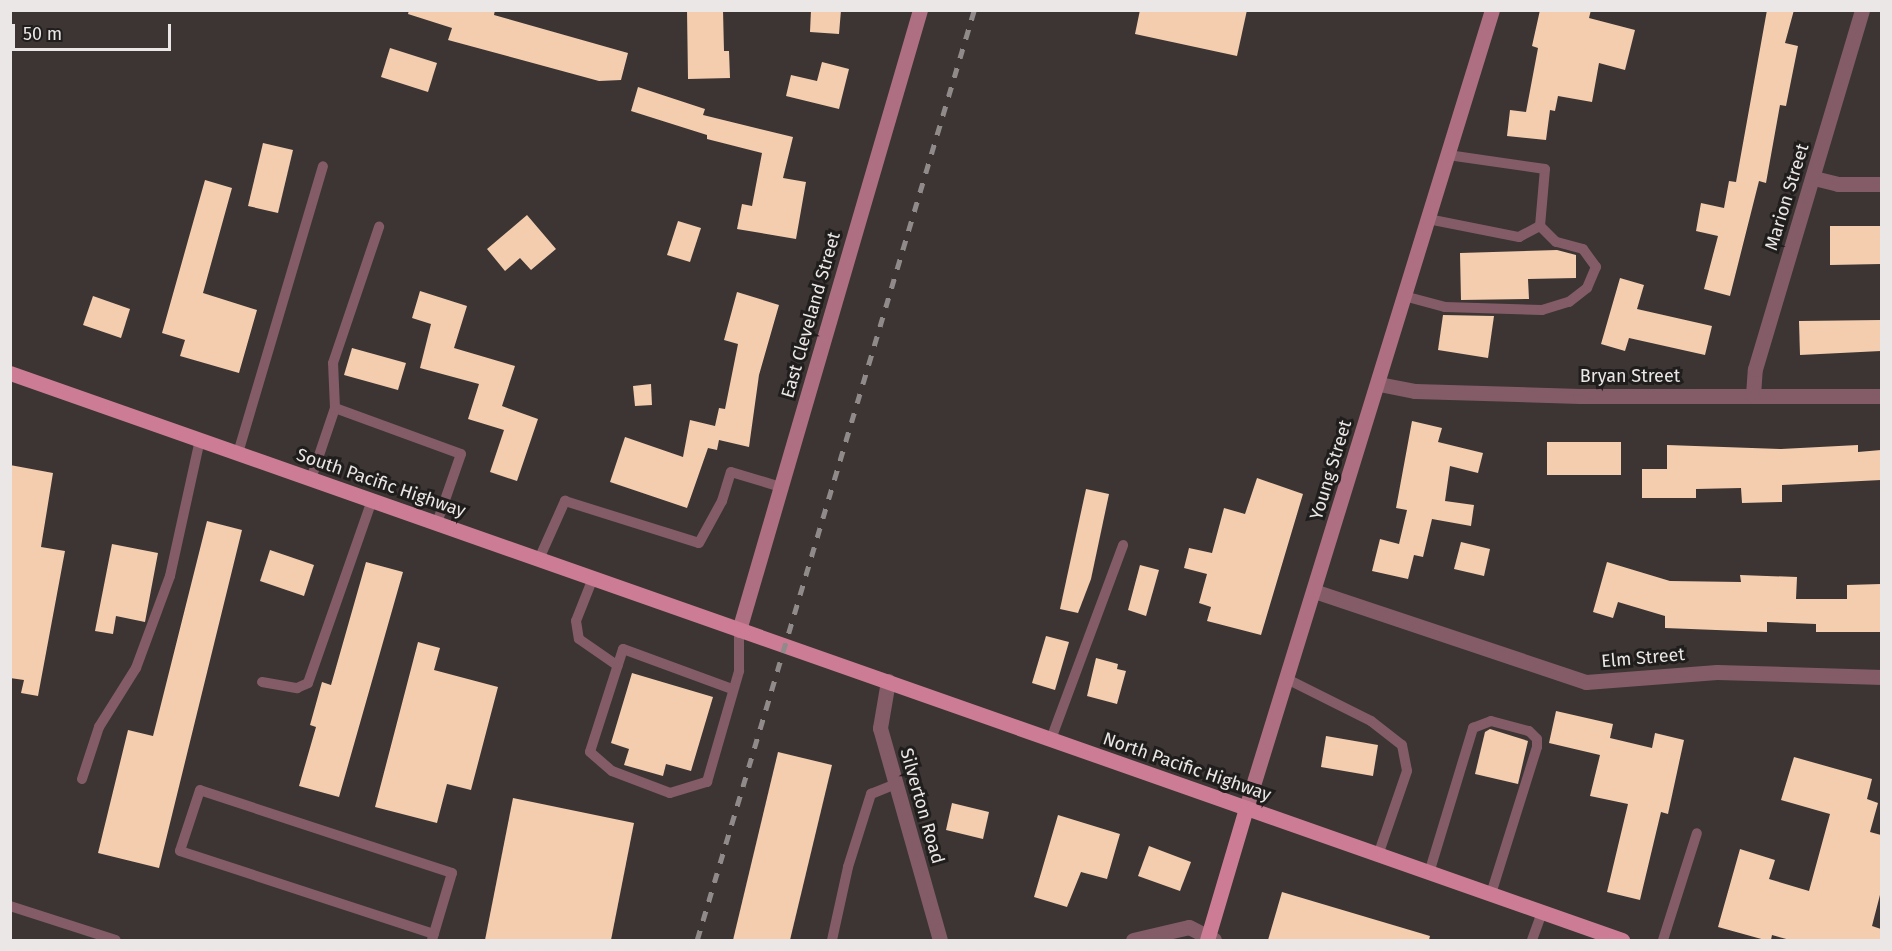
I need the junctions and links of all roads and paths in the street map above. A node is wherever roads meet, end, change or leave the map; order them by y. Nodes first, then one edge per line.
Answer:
1 (920, 10) edge
2 (1492, 10) edge
3 (1862, 10) edge
4 (1448, 154) junction
5 (323, 166) dead end
6 (1814, 178) junction
7 (1881, 184) edge
8 (1428, 219) junction
9 (379, 226) dead end
10 (1540, 226) junction
11 (1404, 296) junction
12 (10, 373) edge
13 (1378, 384) junction
14 (1753, 395) junction
15 (1881, 396) edge
16 (335, 408) junction
17 (201, 440) junction
18 (238, 453) junction
19 (311, 479) junction
20 (781, 487) junction
21 (372, 500) junction
22 (437, 523) junction
23 (1123, 545) dead end
24 (539, 559) junction
25 (592, 578) junction
26 (1314, 591) junction
27 (739, 630) junction
28 (618, 666) junction
29 (1881, 677) edge
30 (1287, 679) junction
31 (888, 681) junction
32 (262, 682) dead end
33 (732, 689) junction
34 (1051, 739) junction
35 (82, 779) dead end
36 (896, 784) junction
37 (1246, 808) junction
38 (1697, 832) dead end
39 (1378, 855) junction
40 (1429, 873) junction
41 (1491, 894) junction
42 (10, 906) edge
43 (1542, 912) junction
44 (433, 937) edge
45 (1210, 939) edge
46 (116, 940) edge
47 (832, 940) edge
48 (940, 940) edge
49 (1133, 940) edge
50 (1532, 940) edge
51 (1622, 940) edge
52 (1663, 940) edge

1 - 20 main road, East Cleveland Street
2 - 4 main road, Young Street
3 - 6 street, Marion Street
4 - 8 main road, Young Street
4 - 10 lane
5 - 18 lane
6 - 7 street
6 - 14 street, Marion Street
8 - 10 lane
8 - 11 main road, Young Street
9 - 16 lane
10 - 11 lane
11 - 13 main road, Young Street
12 - 17 main road, South Pacific Highway
13 - 14 street, Bryan Street
13 - 26 main road, Young Street
14 - 15 street, Bryan Street
16 - 19 lane
16 - 22 lane
17 - 18 main road, South Pacific Highway
17 - 35 lane
18 - 19 main road, South Pacific Highway
19 - 21 main road, South Pacific Highway
20 - 24 lane
20 - 27 main road, East Cleveland Street
21 - 22 main road, South Pacific Highway
21 - 32 lane
22 - 24 main road, South Pacific Highway
23 - 34 lane
24 - 25 main road, South Pacific Highway
25 - 27 main road, South Pacific Highway
25 - 28 lane
26 - 29 street, Elm Street
26 - 30 main road, Young Street
27 - 31 main road, North Pacific Highway
27 - 33 lane
28 - 33 lane
28 - 33 lane
30 - 37 main road, Young Street
30 - 39 lane
31 - 34 main road, North Pacific Highway
31 - 36 street, Silverton Road
34 - 37 main road, North Pacific Highway
36 - 47 lane
36 - 48 street, Silverton Road
37 - 39 main road, North Pacific Highway
37 - 45 main road, Young Street
38 - 52 lane
39 - 40 main road, North Pacific Highway
40 - 41 main road, North Pacific Highway
40 - 41 lane
41 - 43 main road, North Pacific Highway
42 - 46 lane
43 - 50 lane
43 - 51 main road, North Pacific Highway
44 - 44 lane
45 - 49 street

